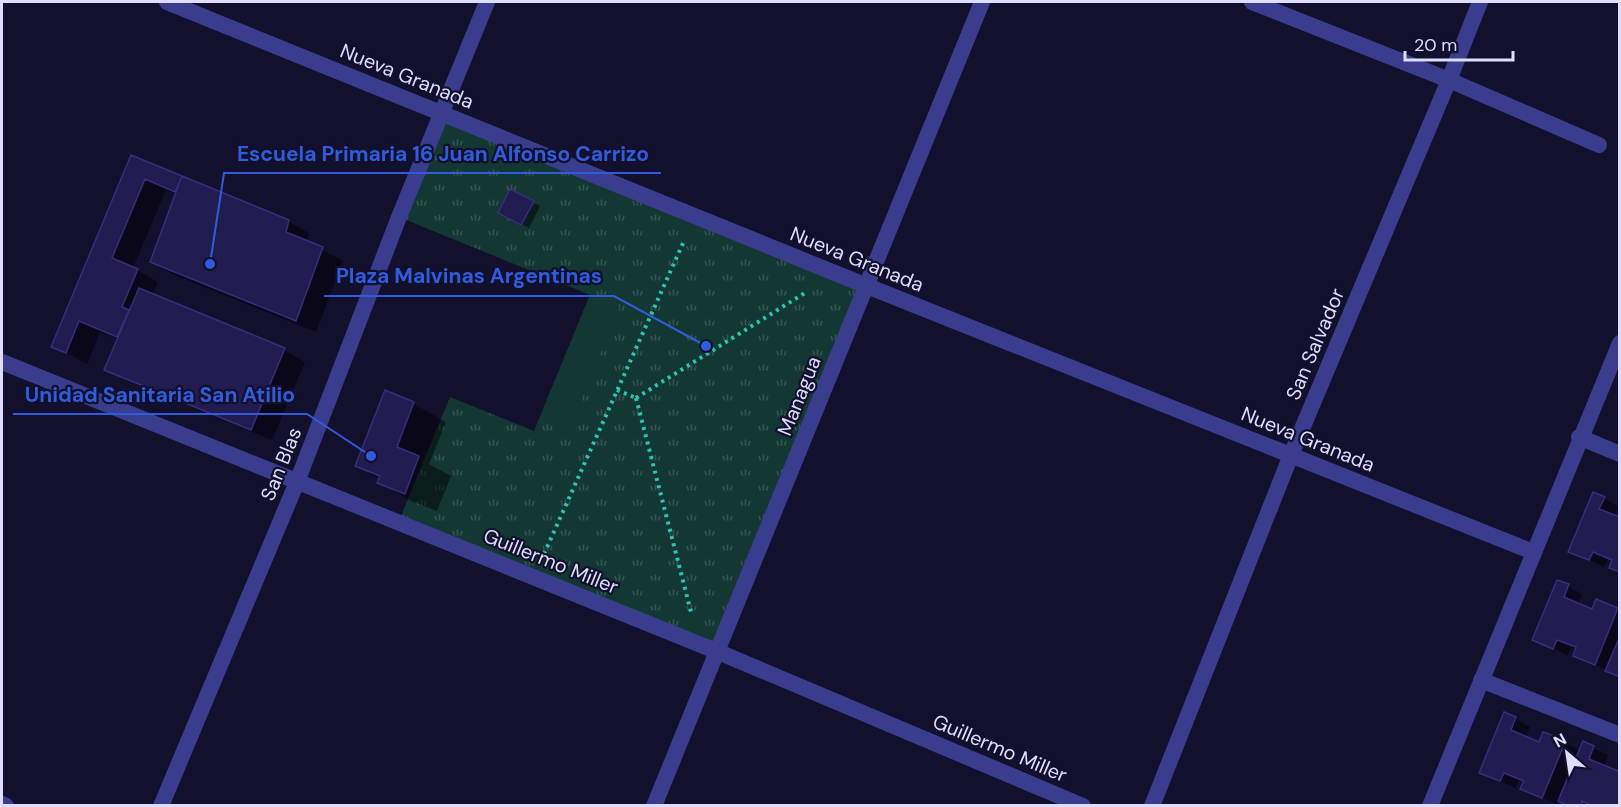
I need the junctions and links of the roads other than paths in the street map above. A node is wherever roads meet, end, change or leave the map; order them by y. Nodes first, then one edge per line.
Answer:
1 (167, 2) edge
2 (487, 2) edge
3 (982, 2) edge
4 (1252, 2) edge
5 (1480, 2) edge
6 (1449, 80) junction
7 (442, 113) junction
8 (1599, 145) dead end
9 (867, 286) junction
10 (1620, 343) edge
11 (2, 362) edge
12 (1579, 437) junction
13 (1620, 454) edge
14 (1291, 455) junction
15 (297, 482) junction
16 (1533, 552) junction
17 (716, 651) junction
18 (1481, 680) junction
19 (1620, 735) edge
20 (2, 804) edge
21 (6, 806) edge
22 (161, 806) edge
23 (654, 806) edge
24 (1083, 806) edge
25 (1152, 806) edge
26 (1430, 806) edge

1 - 7 street, Nueva Granada
2 - 7 street, San Blas
3 - 9 street, Managua
4 - 6 street
5 - 6 street, San Salvador
6 - 8 street
6 - 14 street, San Salvador
7 - 9 street, Nueva Granada
7 - 15 street, San Blas
9 - 14 street, Nueva Granada
9 - 17 street, Managua
10 - 12 street
11 - 15 street, Guillermo Miller
12 - 13 street
12 - 16 street
14 - 16 street, Nueva Granada
14 - 25 street, San Salvador
15 - 17 street, Guillermo Miller
15 - 22 street, San Blas
16 - 18 street
17 - 23 street, Managua
17 - 24 street, Guillermo Miller
18 - 19 street
18 - 26 street
20 - 21 street

